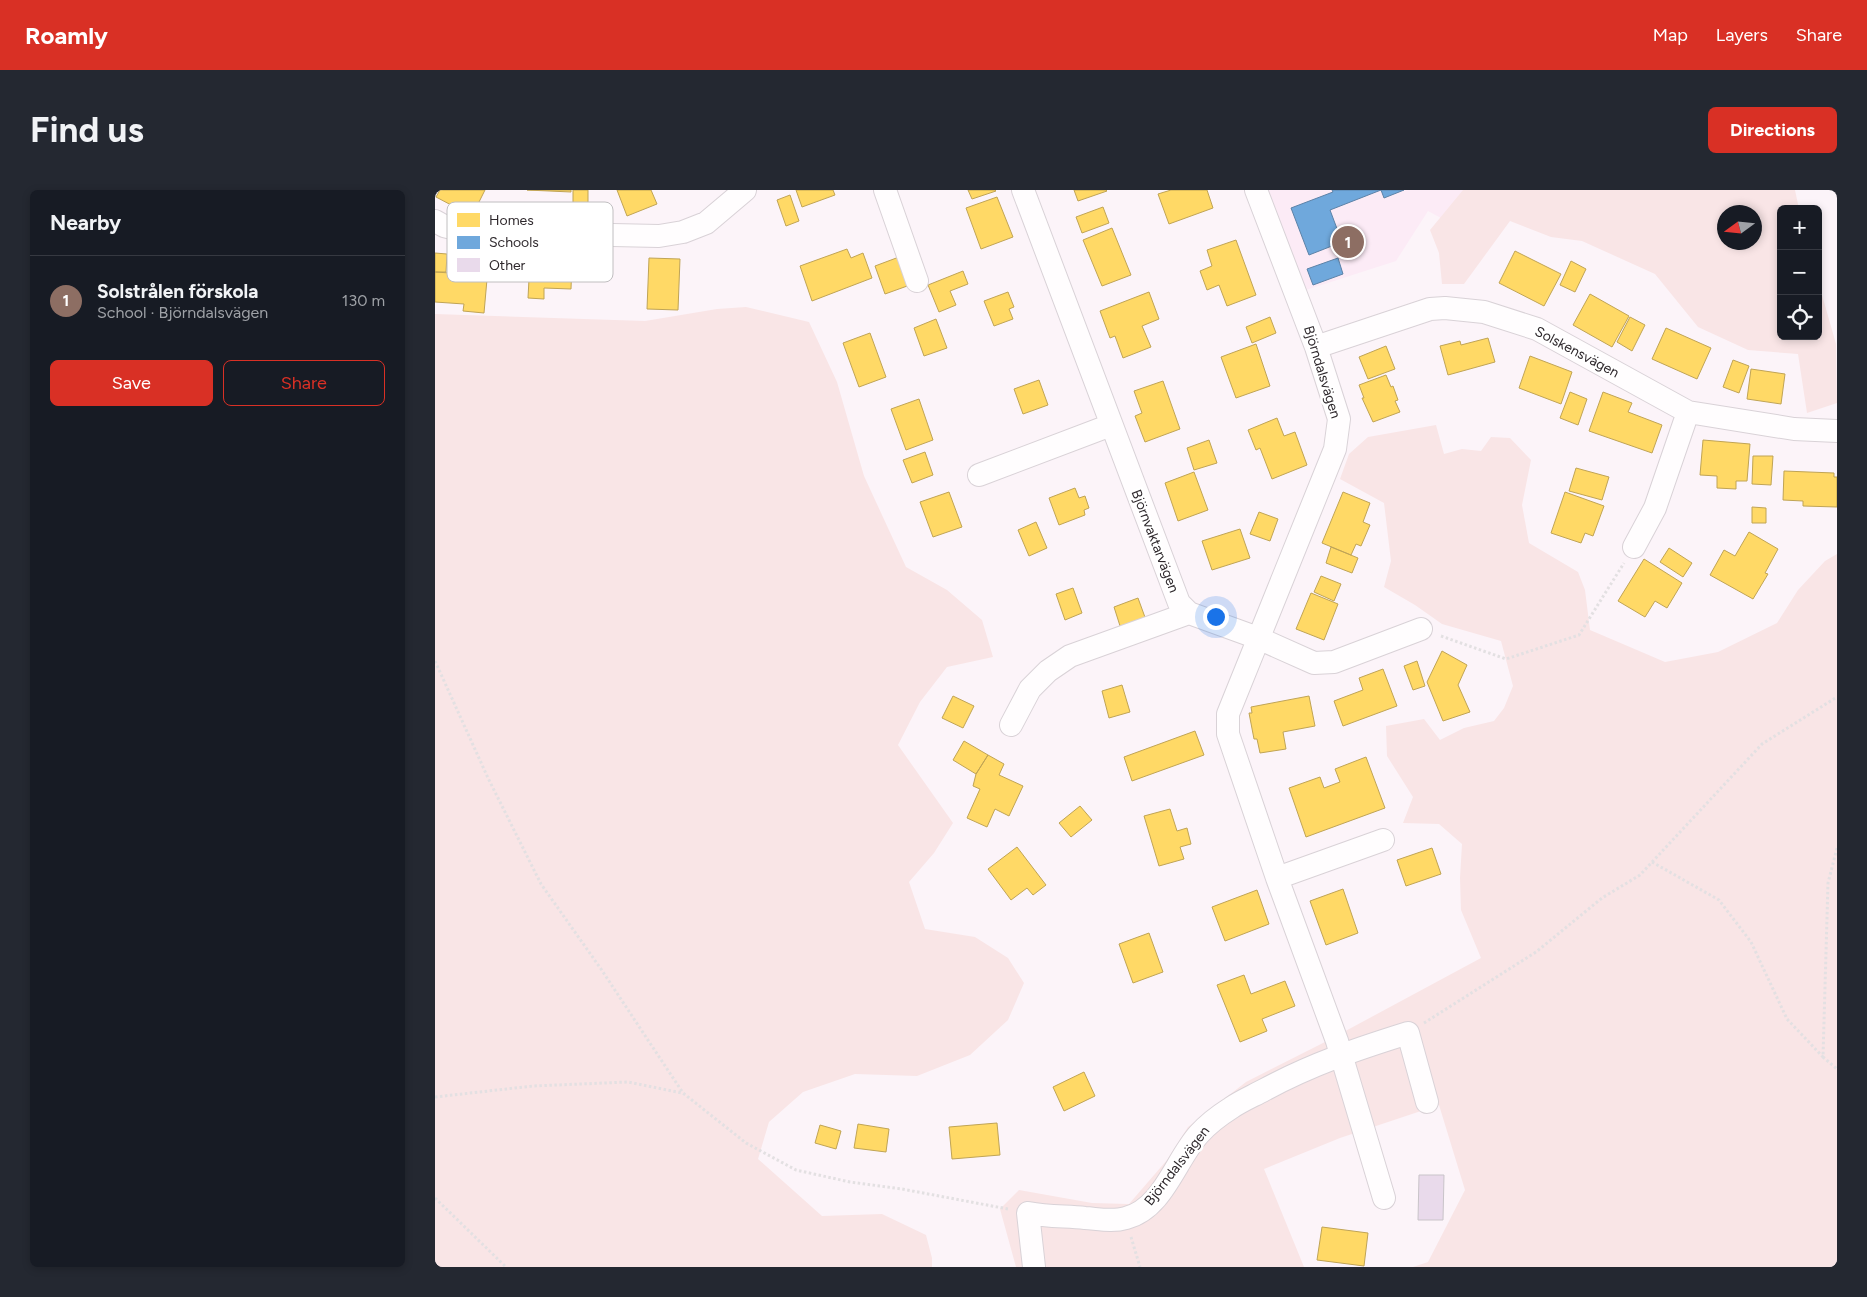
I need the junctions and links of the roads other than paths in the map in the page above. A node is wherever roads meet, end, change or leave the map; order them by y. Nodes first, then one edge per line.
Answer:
1 (745, 190) edge
2 (885, 190) edge
3 (1023, 190) edge
4 (1256, 190) edge
5 (435, 221) edge
6 (447, 227) edge
7 (613, 235) edge
8 (917, 281) dead end
9 (1316, 347) junction
10 (1688, 412) junction
11 (1111, 425) junction
12 (1837, 430) edge
13 (979, 476) dead end
14 (1634, 547) road end
15 (1189, 612) junction
16 (1421, 629) road end
17 (1258, 638) junction
18 (1011, 725) dead end
19 (1383, 840) dead end
20 (1277, 878) junction
21 (1341, 1054) junction
22 (1427, 1102) dead end
23 (1384, 1198) dead end
24 (1034, 1267) edge

1 - 7 street
2 - 8 street
3 - 11 street, Björnvaktarvägen
4 - 9 street, Björndalsvägen
5 - 6 street
9 - 10 street, Solskensvägen
9 - 17 street, Björndalsvägen
10 - 12 street, Solskensvägen
10 - 14 street
11 - 13 street
11 - 15 street, Björnvaktarvägen
15 - 17 street
15 - 18 street
16 - 17 street
17 - 20 street, Björndalsvägen
19 - 20 street
20 - 21 street, Björndalsvägen
21 - 22 street, Björndalsvägen
21 - 23 street, Björndalsvägen
21 - 24 street, Björndalsvägen

